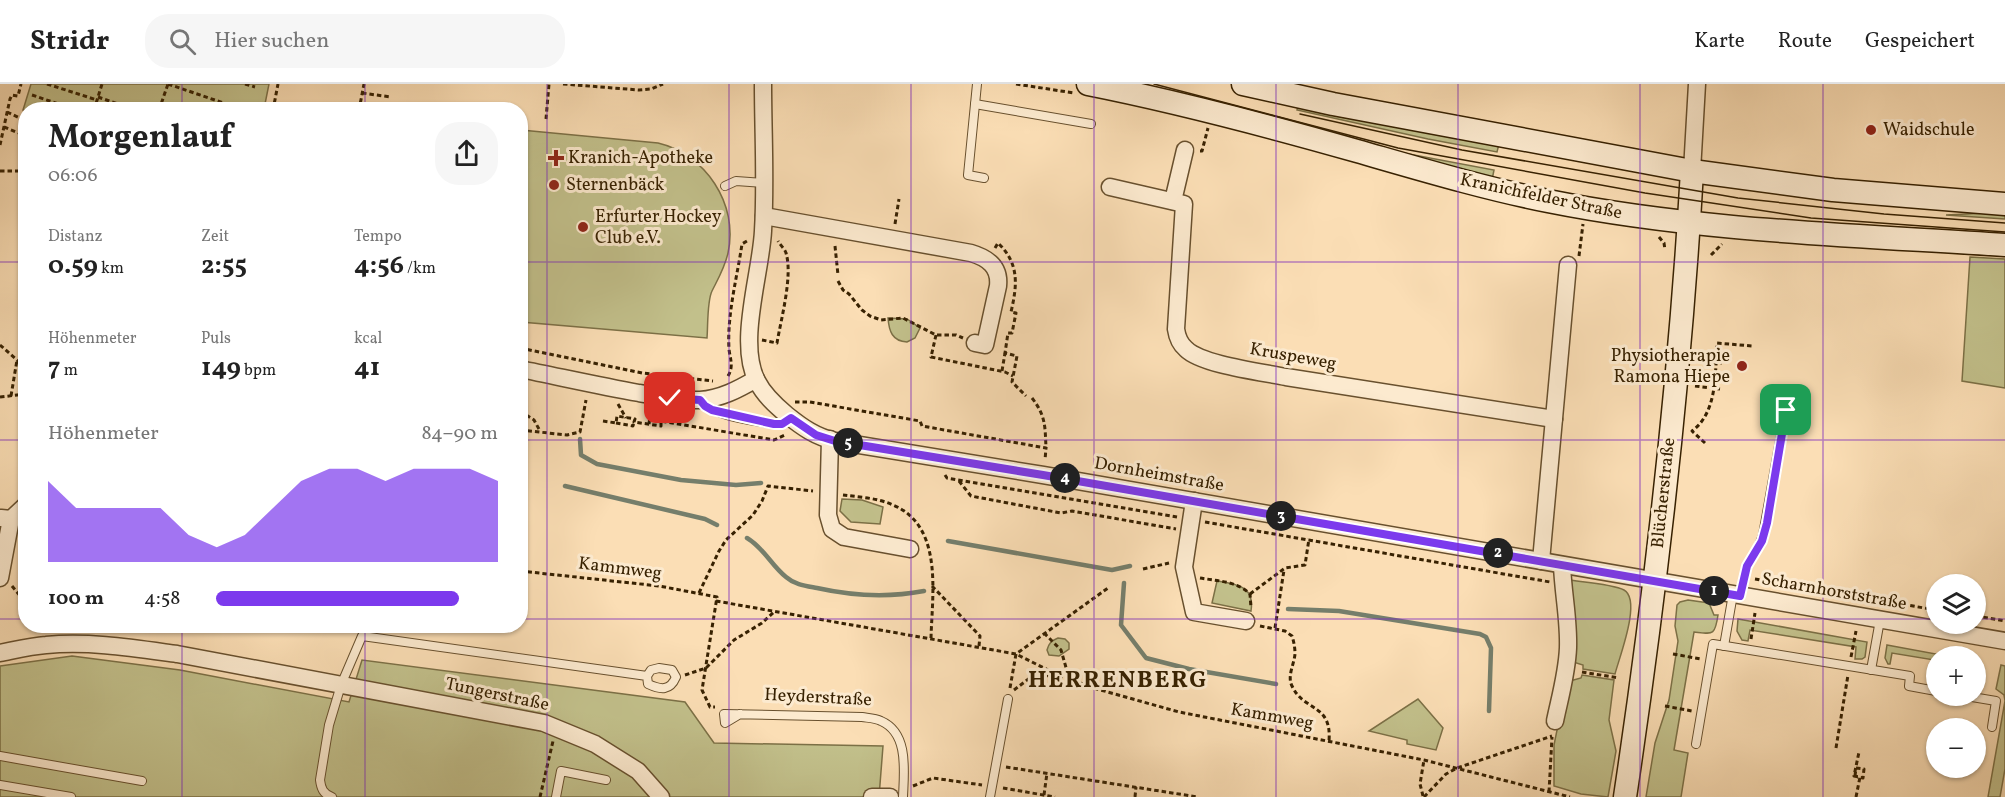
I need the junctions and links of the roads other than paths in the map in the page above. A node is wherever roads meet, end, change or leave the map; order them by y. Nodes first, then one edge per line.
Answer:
1 (763, 84) edge
2 (977, 84) edge
3 (1088, 84) edge
4 (1242, 84) edge
5 (1697, 84) edge
6 (975, 104) junction
7 (1091, 124) dead end
8 (1185, 150) dead end
9 (1692, 171) junction
10 (984, 178) dead end
11 (764, 183) junction
12 (725, 186) dead end
13 (1110, 187) dead end
14 (1173, 201) junction
15 (2005, 204) edge
16 (764, 216) junction
17 (1689, 223) junction
18 (2005, 245) edge
19 (1567, 270) road end
20 (975, 343) road end
21 (528, 371) edge
22 (756, 379) junction
23 (700, 400) junction
24 (1786, 407) dead end
25 (786, 413) junction
26 (1554, 420) junction
27 (830, 440) junction
28 (1194, 501) junction
29 (18, 510) edge
30 (5, 518) edge
31 (910, 549) dead end
32 (1541, 561) junction
33 (1562, 565) junction
34 (0, 578) edge
35 (1656, 580) junction
36 (1737, 595) junction
37 (1880, 620) junction
38 (1246, 621) road end
39 (2005, 641) edge
40 (1724, 646) junction
41 (1, 648) edge
42 (1871, 670) junction
43 (647, 676) junction
44 (340, 685) junction
45 (1926, 689) edge
46 (1008, 699) dead end
47 (1986, 699) edge
48 (724, 714) road end
49 (1992, 727) dead end
50 (1553, 729) road end
51 (1696, 744) dead end
52 (0, 756) edge
53 (606, 780) dead end
54 (142, 781) dead end
55 (0, 785) edge
56 (897, 792) edge
57 (72, 797) edge
58 (332, 797) edge
59 (556, 797) edge
60 (661, 797) edge
61 (872, 797) edge
62 (903, 797) edge
63 (990, 797) edge
64 (1625, 797) edge

1 - 11 street, Dornheimstraße
2 - 6 lane
3 - 17 main road, Kranichfelder Straße
4 - 9 main road
5 - 9 street
6 - 7 lane
6 - 10 lane
8 - 14 street
9 - 15 main road
9 - 17 main road, Blücherstraße
11 - 12 lane
11 - 16 street, Dornheimstraße
13 - 14 street
14 - 26 street, Kruspeweg
16 - 20 street
16 - 22 street, Dornheimstraße
17 - 18 main road, Kranichfelder Straße
17 - 35 main road, Blücherstraße
19 - 26 street
21 - 23 street
22 - 23 street
22 - 25 street, Dornheimstraße
23 - 25 lane
24 - 36 lane
25 - 27 street, Dornheimstraße
26 - 32 street
27 - 28 street, Dornheimstraße
27 - 31 street
28 - 32 street, Dornheimstraße
28 - 38 street
29 - 30 street
30 - 34 street
32 - 33 street, Dornheimstraße
33 - 35 street, Dornheimstraße
33 - 50 street
35 - 36 street, Scharnhorststraße
35 - 64 main road, Blücherstraße
36 - 37 street, Scharnhorststraße
36 - 40 lane
37 - 39 street, Scharnhorststraße
37 - 42 lane
40 - 42 lane
40 - 51 lane
41 - 44 street, Tungerstraße
42 - 45 lane
43 - 43 lane, Tungerstraße
43 - 44 lane, Tungerstraße
44 - 58 lane
44 - 60 street, Tungerstraße
46 - 63 lane
47 - 49 lane
48 - 56 lane, Heyderstraße
52 - 54 lane
53 - 59 lane
55 - 57 lane
56 - 61 street
56 - 62 lane, Heyderstraße

